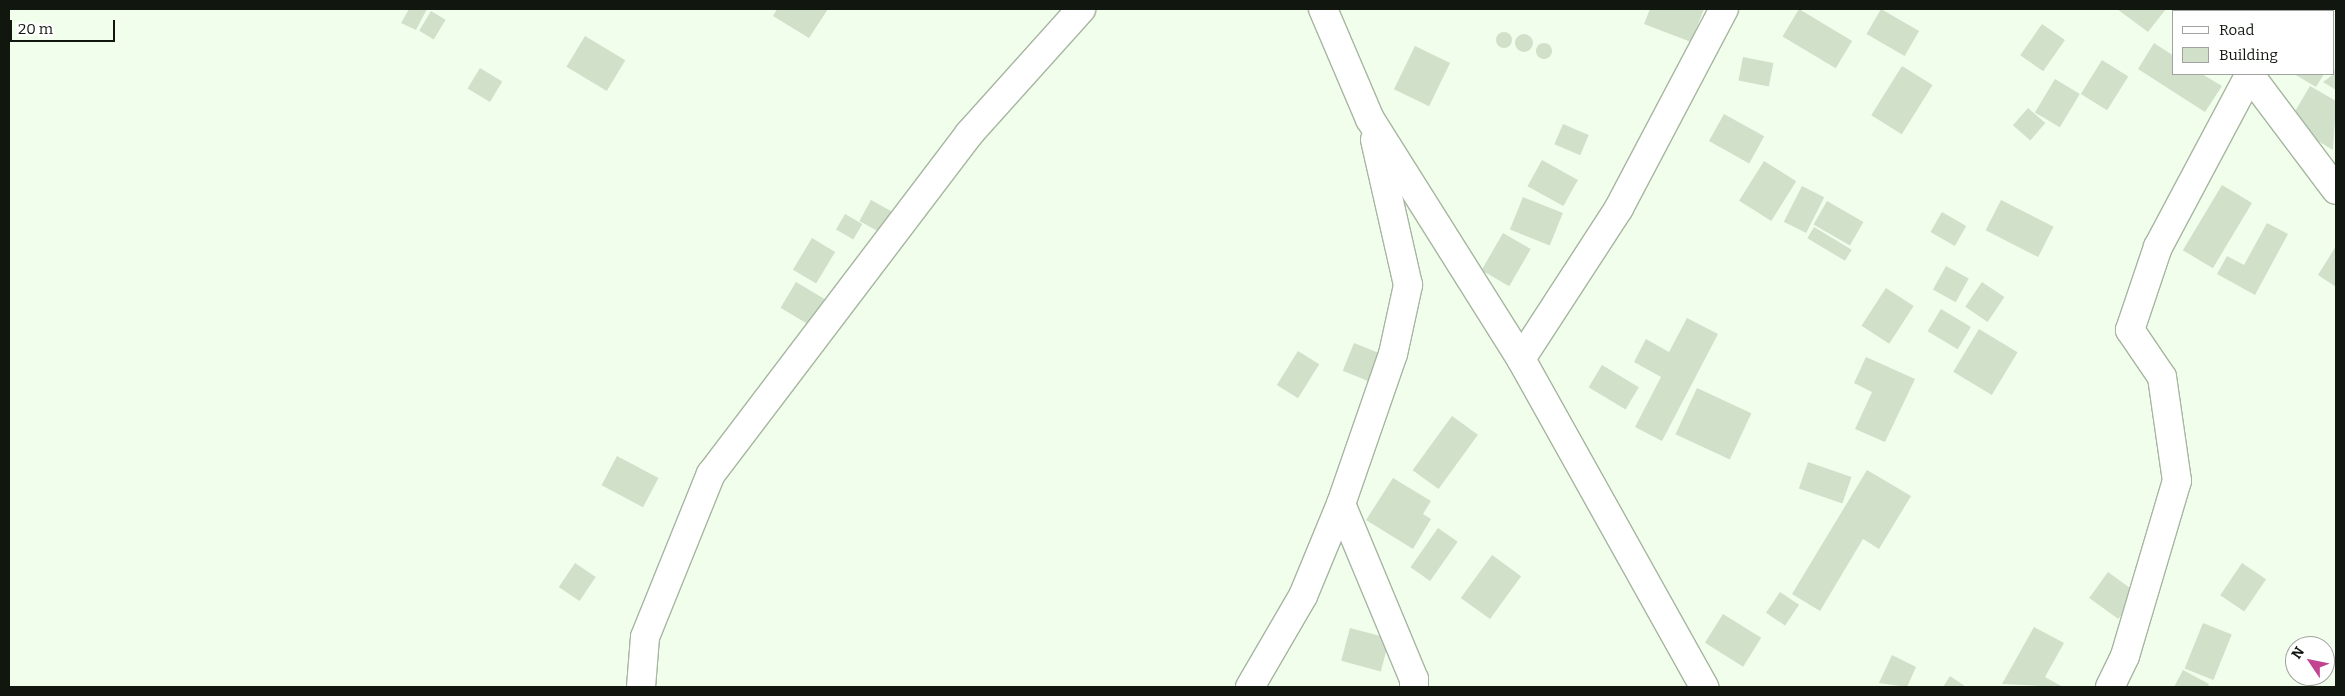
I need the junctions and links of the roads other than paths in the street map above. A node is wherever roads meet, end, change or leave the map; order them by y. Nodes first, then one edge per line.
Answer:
1 (1080, 9) edge
2 (1323, 9) edge
3 (1724, 9) edge
4 (2249, 75) edge
5 (1370, 119) junction
6 (2336, 190) edge
7 (1521, 359) junction
8 (1341, 504) junction
9 (641, 687) edge
10 (1250, 687) edge
11 (1414, 687) edge
12 (1704, 687) edge
13 (2110, 687) edge

1 - 9 street
2 - 5 street
3 - 7 street
4 - 6 street
4 - 13 street
5 - 7 street
5 - 8 street
7 - 12 street
8 - 10 street
8 - 11 street

